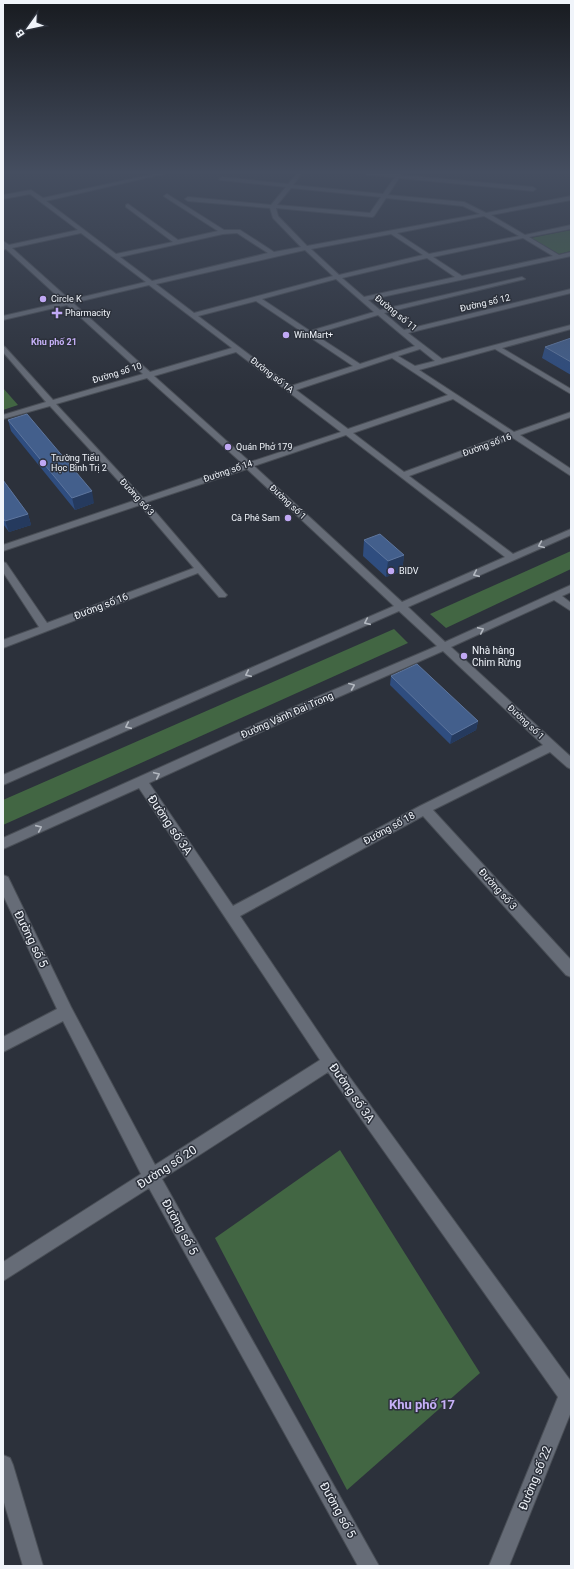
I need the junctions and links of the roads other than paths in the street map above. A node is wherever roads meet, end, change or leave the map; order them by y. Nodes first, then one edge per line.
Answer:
1 (5, 246) edge
2 (104, 246) edge
3 (159, 246) edge
4 (261, 246) edge
5 (317, 246) edge
6 (413, 246) edge
7 (477, 246) edge
8 (540, 246) edge
9 (304, 248) junction
10 (273, 254) junction
11 (571, 254) edge
12 (116, 256) junction
13 (428, 256) junction
14 (556, 257) junction
15 (338, 277) junction
16 (461, 278) junction
17 (522, 279) dead end
18 (151, 282) junction
19 (571, 291) edge
20 (256, 298) junction
21 (363, 299) junction
22 (68, 303) junction
23 (379, 312) junction
24 (193, 314) junction
25 (3, 318) edge
26 (571, 327) edge
27 (403, 332) junction
28 (310, 333) junction
29 (421, 346) junction
30 (496, 347) junction
31 (3, 348) edge
32 (238, 349) junction
33 (394, 356) junction
34 (440, 361) junction
35 (358, 366) junction
36 (413, 369) junction
37 (147, 374) junction
38 (290, 389) junction
39 (571, 392) edge
40 (454, 396) junction
41 (51, 403) junction
42 (571, 414) edge
43 (3, 417) edge
44 (346, 432) junction
45 (515, 434) junction
46 (248, 464) junction
47 (571, 473) edge
48 (403, 475) junction
49 (141, 501) junction
50 (571, 532) edge
51 (3, 548) edge
52 (512, 558) junction
53 (3, 565) edge
54 (200, 569) junction
55 (571, 588) edge
56 (222, 595) dead end
57 (555, 596) junction
58 (403, 607) junction
59 (571, 608) edge
60 (45, 628) junction
61 (3, 644) edge
62 (445, 646) junction
63 (551, 746) junction
64 (571, 764) edge
65 (3, 780) edge
66 (142, 782) junction
67 (424, 809) junction
68 (3, 844) edge
69 (3, 881) edge
70 (230, 915) junction
71 (571, 970) edge
72 (66, 1012) junction
73 (3, 1045) edge
74 (330, 1062) junction
75 (152, 1177) junction
76 (3, 1272) edge
77 (570, 1395) edge
78 (3, 1465) edge
79 (33, 1566) edge
80 (369, 1566) edge
81 (499, 1566) edge

1 - 22 street, Đường số 1
2 - 12 street, Đường số 1A
3 - 12 street
4 - 10 street
5 - 9 street
6 - 13 street
7 - 13 street
8 - 14 street
9 - 10 street
9 - 15 street, Đường số 11
10 - 18 street
11 - 14 street
12 - 18 street, Đường số 1A
13 - 15 street
13 - 16 street
14 - 16 street
15 - 20 street
15 - 21 street, Đường số 11
16 - 21 street
17 - 23 street
18 - 22 street
18 - 24 street, Đường số 1A
19 - 27 street, Đường số 12
20 - 24 street
20 - 28 street
21 - 23 street, Đường số 11
22 - 25 street
22 - 37 street, Đường số 1
23 - 27 street, Đường số 11
23 - 28 street
24 - 32 street, Đường số 1A
26 - 30 street
27 - 29 street, Đường số 11
28 - 35 street
29 - 33 street
29 - 34 street, Đường số 11
30 - 34 street
30 - 39 street
31 - 41 street, Đường số 3
32 - 37 street, Đường số 10
32 - 38 street, Đường số 1A
33 - 35 street
33 - 36 street
34 - 36 street
35 - 38 street
36 - 40 street
37 - 41 street, Đường số 10
37 - 46 street, Đường số 1
38 - 44 street, Đường số 1A
40 - 44 street, Đường số 14
40 - 45 street
41 - 43 street, Đường số 10
41 - 49 street, Đường số 3
42 - 45 street, Đường số 16
44 - 46 street, Đường số 14
44 - 48 street, Đường số 1A
45 - 47 street
45 - 48 street, Đường số 16
46 - 49 street, Đường số 14
46 - 58 street, Đường số 1
48 - 52 street, Đường số 1A
49 - 51 street, Đường số 14
49 - 54 street, Đường số 3
50 -> 52 street
52 -> 58 street
53 - 60 street
54 - 56 street, Đường số 3
54 - 60 street, Đường số 16
55 - 57 street, Đường Vành Đai Trong
57 - 59 street
62 -> 57 street, Đường Vành Đai Trong
58 - 62 street, Đường số 1
58 -> 65 street
60 - 61 street, Đường số 16
62 - 63 street, Đường số 1
66 -> 62 street, Đường Vành Đai Trong
63 - 64 street, Đường số 1
63 - 67 street, Đường số 18
68 -> 66 street, Đường Vành Đai Trong
66 - 70 street, Đường số 3A
67 - 70 street, Đường số 18
67 - 71 street, Đường số 3
69 - 72 street, Đường số 5
70 - 74 street, Đường số 3A
72 - 73 street
72 - 75 street, Đường số 5
74 - 75 street, Đường số 20
74 - 77 street, Đường số 3A
75 - 76 street, Đường số 20
75 - 80 street, Đường số 5
77 - 81 street, Đường số 22
78 - 79 street

